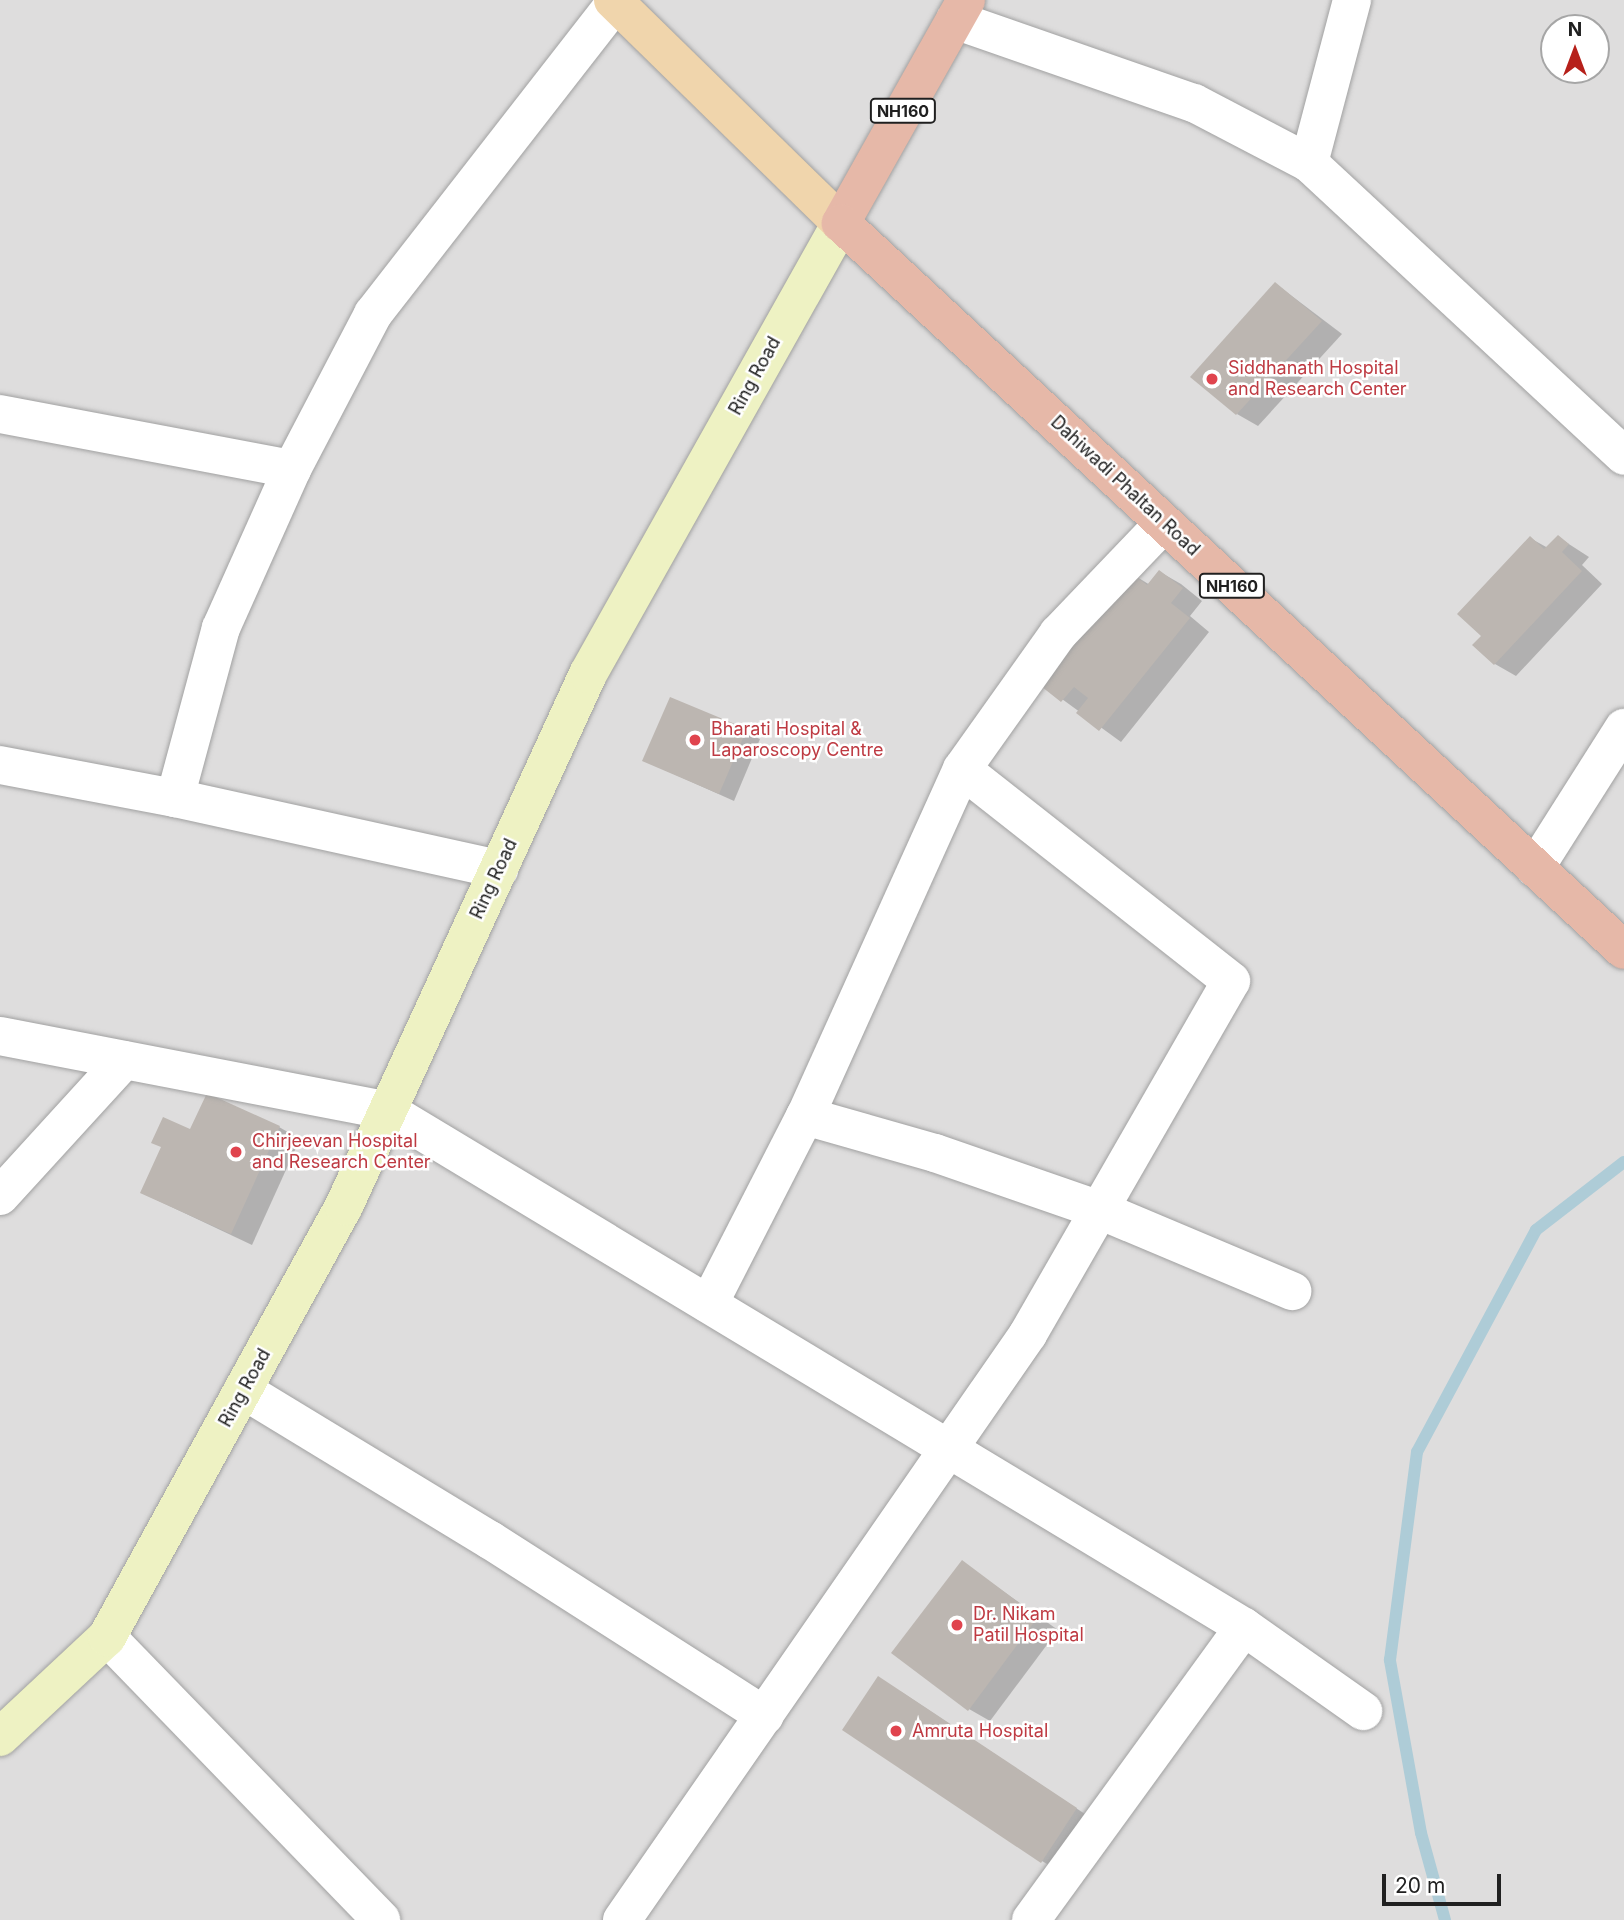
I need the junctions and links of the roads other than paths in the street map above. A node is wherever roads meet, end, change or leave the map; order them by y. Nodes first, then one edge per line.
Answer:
1 (1352, 0) edge
2 (615, 1) edge
3 (960, 10) edge
4 (1309, 163) junction
5 (841, 223) junction
6 (0, 414) edge
7 (1624, 456) edge
8 (292, 469) junction
9 (1164, 523) junction
10 (1624, 728) edge
11 (0, 765) edge
12 (962, 769) junction
13 (175, 798) junction
14 (1535, 868) junction
15 (499, 869) junction
16 (1624, 950) edge
17 (0, 1036) edge
18 (124, 1060) junction
19 (388, 1111) junction
20 (804, 1116) junction
21 (0, 1196) edge
22 (1097, 1209) junction
23 (1292, 1291) dead end
24 (709, 1304) junction
25 (243, 1390) junction
26 (951, 1450) junction
27 (1244, 1627) junction
28 (107, 1637) junction
29 (1363, 1711) dead end
30 (765, 1716) junction
31 (0, 1737) edge
32 (381, 1920) edge
33 (622, 1920) edge
34 (1031, 1920) edge

1 - 4 street
2 - 5 main road
2 - 8 street
3 - 4 street
3 - 5 highway, Ring Road / NH160
4 - 7 street
5 - 9 highway, Dahiwadi Phaltan Road / NH160
5 - 15 main road, Ring Road
6 - 8 street
8 - 13 street
9 - 12 street
9 - 14 highway, Dahiwadi Phaltan Road / NH160
10 - 14 street
11 - 13 street
12 - 20 street
12 - 22 street
13 - 15 street
14 - 16 highway, Dahiwadi Phaltan Road / NH160
15 - 19 main road, Ring Road
17 - 18 street
18 - 19 street
18 - 21 street
19 - 24 street
19 - 25 main road, Ring Road
20 - 22 street
20 - 24 street
22 - 23 street
22 - 26 street
24 - 26 street
25 - 28 main road, Ring Road
25 - 30 street
26 - 27 street
26 - 30 street
27 - 29 street
27 - 34 street
28 - 31 main road, Ring Road
28 - 32 street
30 - 33 street

